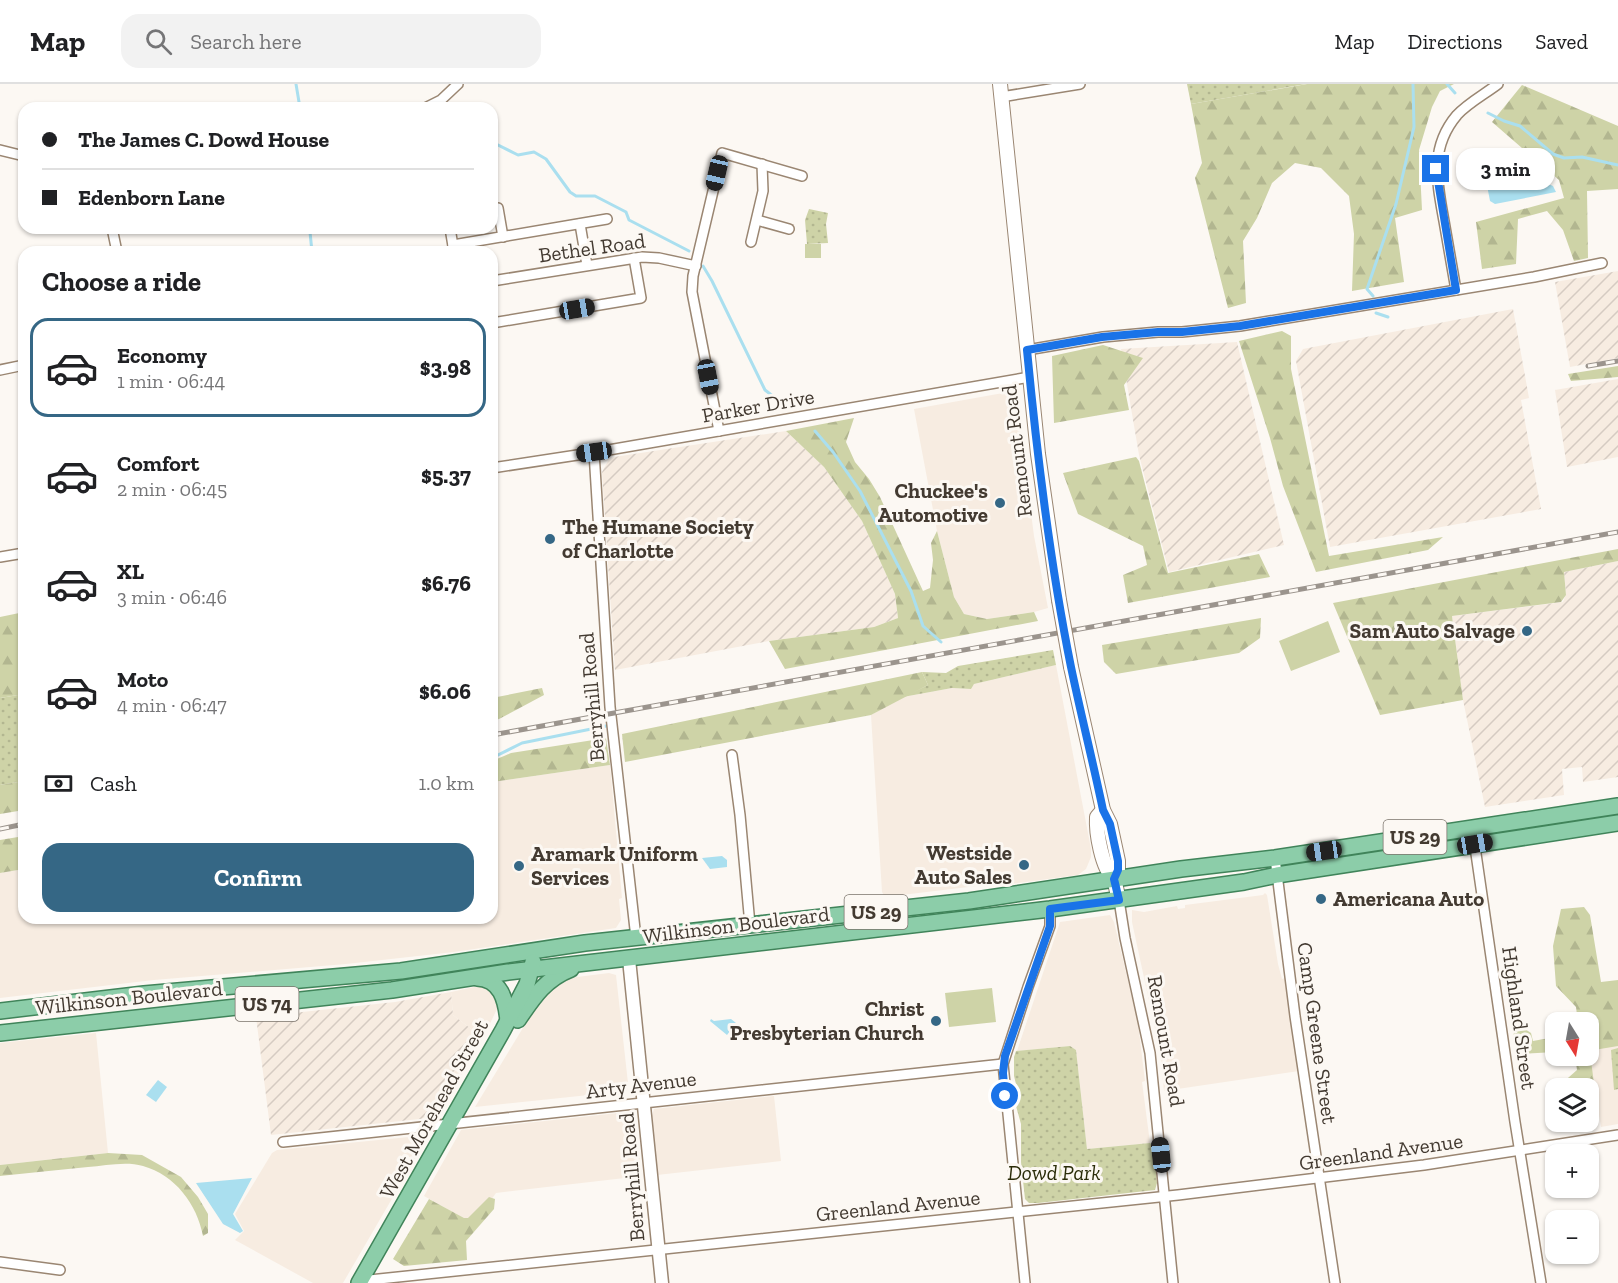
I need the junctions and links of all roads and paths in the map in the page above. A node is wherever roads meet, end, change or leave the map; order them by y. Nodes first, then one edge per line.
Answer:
1 (458, 84) edge
2 (1080, 84) edge
3 (1498, 84) edge
4 (1001, 90) edge
5 (437, 102) edge
6 (0, 150) edge
7 (18, 154) edge
8 (762, 164) junction
9 (802, 176) dead end
10 (498, 208) dead end
11 (607, 219) dead end
12 (756, 220) junction
13 (580, 224) junction
14 (789, 229) dead end
15 (503, 237) junction
16 (751, 242) dead end
17 (462, 246) edge
18 (634, 258) junction
19 (1602, 263) dead end
20 (587, 265) junction
21 (696, 266) junction
22 (498, 280) edge
23 (1456, 290) junction
24 (498, 322) edge
25 (1027, 350) junction
26 (18, 366) edge
27 (0, 370) edge
28 (1030, 377) junction
29 (719, 431) junction
30 (594, 452) junction
31 (498, 467) edge
32 (18, 554) edge
33 (0, 557) edge
34 (732, 755) dead end
35 (1618, 806) edge
36 (1618, 823) edge
37 (1474, 837) junction
38 (1275, 858) junction
39 (1277, 875) junction
40 (1114, 879) junction
41 (1119, 900) junction
42 (1050, 909) junction
43 (750, 925) junction
44 (636, 938) junction
45 (532, 950) junction
46 (629, 959) junction
47 (591, 963) junction
48 (532, 970) junction
49 (465, 978) junction
50 (0, 1011) edge
51 (506, 1025) junction
52 (0, 1033) edge
53 (1003, 1064) junction
54 (645, 1103) junction
55 (450, 1124) junction
56 (1618, 1135) edge
57 (283, 1142) dead end
58 (1521, 1150) junction
59 (1318, 1179) junction
60 (1166, 1197) junction
61 (1017, 1212) junction
62 (658, 1250) junction
63 (0, 1262) edge
64 (60, 1270) dead end
65 (359, 1282) edge
66 (662, 1283) edge
67 (1025, 1283) edge
68 (1173, 1283) edge
69 (1335, 1283) edge
70 (1541, 1283) edge

1 - 5 street
2 - 4 street
3 - 23 street
4 - 25 main road, Remount Road
6 - 7 street
8 - 9 street
8 - 12 street
8 - 21 street
10 - 15 street
11 - 13 street
12 - 14 street
12 - 16 street
13 - 15 street
13 - 20 street
15 - 17 street
18 - 20 street, Bethel Road
18 - 21 street, Bethel Road
18 - 24 street
19 - 23 street
20 - 22 street, Bethel Road
21 - 29 street
23 - 25 street
25 - 28 main road, Remount Road
26 - 27 street
28 - 29 street, Parker Drive
28 - 40 main road, Remount Road, bridge
29 - 30 street, Parker Drive
30 - 31 street, Parker Drive
30 - 44 street, Berryhill Road
32 - 33 street
34 - 43 street
35 - 37 main road, Wilkinson Boulevard / US 29
36 - 37 main road, Wilkinson Boulevard / US 29
37 - 38 main road, Wilkinson Boulevard / US 29
37 - 39 main road, Wilkinson Boulevard / US 29
37 - 58 street, Highland Street
38 - 39 street, Camp Greene Street
38 - 40 main road, Wilkinson Boulevard / US 29
39 - 41 main road, Wilkinson Boulevard / US 29
39 - 59 street, Camp Greene Street
40 - 41 main road, Remount Road
40 - 43 main road, Wilkinson Boulevard / US 29
41 - 42 main road, Wilkinson Boulevard / US 29
41 - 60 street, Remount Road
42 - 46 main road, Wilkinson Boulevard / US 29
42 - 53 street
43 - 44 main road, Wilkinson Boulevard / US 29
44 - 45 main road, Wilkinson Boulevard / US 29
45 - 48 main road, West Morehead Street
45 - 50 main road, Wilkinson Boulevard / US 74
46 - 47 main road, Wilkinson Boulevard / US 29
46 - 54 street, Berryhill Road
47 - 48 main road, Wilkinson Boulevard / US 29
47 - 51 main road
48 - 49 main road, Wilkinson Boulevard / US 74
48 - 51 main road, West Morehead Street
49 - 51 main road
49 - 52 main road, Wilkinson Boulevard / US 74
51 - 55 main road, West Morehead Street
53 - 54 street, Arty Avenue
53 - 61 street
54 - 55 street, Arty Avenue
54 - 62 street, Berryhill Road
55 - 57 street, Arty Avenue
55 - 65 main road, West Morehead Street
56 - 58 street, Greenland Avenue
58 - 59 street, Greenland Avenue
58 - 70 street, Highland Street
59 - 60 street, Greenland Avenue
59 - 69 street, Camp Greene Street
60 - 61 street, Greenland Avenue
60 - 68 street, Remount Road
61 - 62 street, Greenland Avenue
61 - 67 street
62 - 65 street, Greenland Avenue
62 - 66 street, Berryhill Road
63 - 64 street

